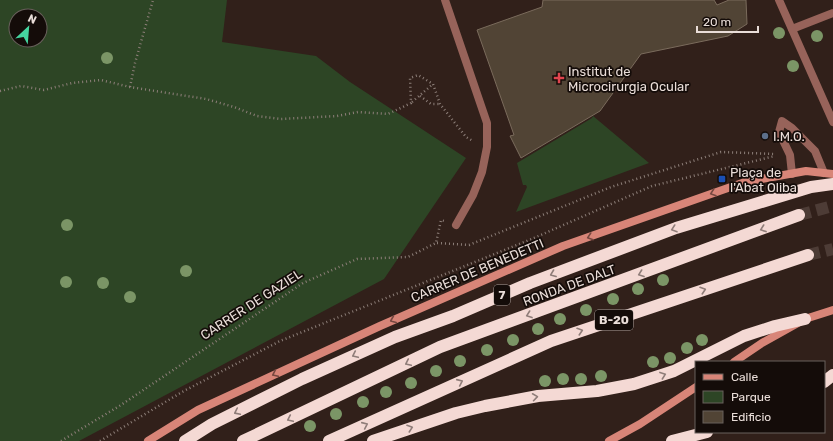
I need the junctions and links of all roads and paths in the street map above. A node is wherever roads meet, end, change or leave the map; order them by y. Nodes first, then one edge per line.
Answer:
1 (153, 0) edge
2 (445, 0) edge
3 (779, 0) edge
4 (833, 13) edge
5 (792, 29) junction
6 (433, 84) junction
7 (130, 87) junction
8 (0, 91) edge
9 (420, 96) junction
10 (411, 103) junction
11 (440, 104) junction
12 (833, 122) edge
13 (477, 142) dead end
14 (824, 173) junction
15 (792, 174) junction
16 (833, 174) edge
17 (833, 184) edge
18 (799, 215) tunnel mouth
19 (456, 225) joint
20 (436, 243) junction
21 (808, 255) tunnel mouth
22 (833, 310) edge
23 (805, 319) junction
24 (736, 361) edge
25 (833, 375) edge
26 (825, 381) edge
27 (695, 388) edge
28 (702, 433) edge
29 (61, 441) edge
30 (100, 441) edge
31 (148, 441) edge
32 (185, 441) edge
33 (243, 441) edge
34 (329, 441) edge
35 (373, 441) edge
36 (609, 441) edge
37 (672, 441) edge

1 - 7 path
2 - 19 street
3 - 5 street
4 - 5 street
5 - 12 street
6 - 9 path
6 - 10 path
6 - 11 path
7 - 8 path
7 - 10 path
9 - 10 path
9 - 11 path
11 - 13 path
14 - 15 street, CARRER DE BENEDETTI
14 - 15 street
14 - 16 street, CARRER DE BENEDETTI
15 -> 31 street, CARRER DE BENEDETTI
17 -> 32 highway, 7
18 -> 33 highway, RONDA DE DALT / B-20
19 - 20 path
20 - 29 path, CARRER DE GAZIEL
20 - 30 path
34 -> 21 highway, B-20
22 - 23 street
23 - 24 street
35 -> 23 highway
25 - 26 highway
27 - 36 street
28 - 37 highway

